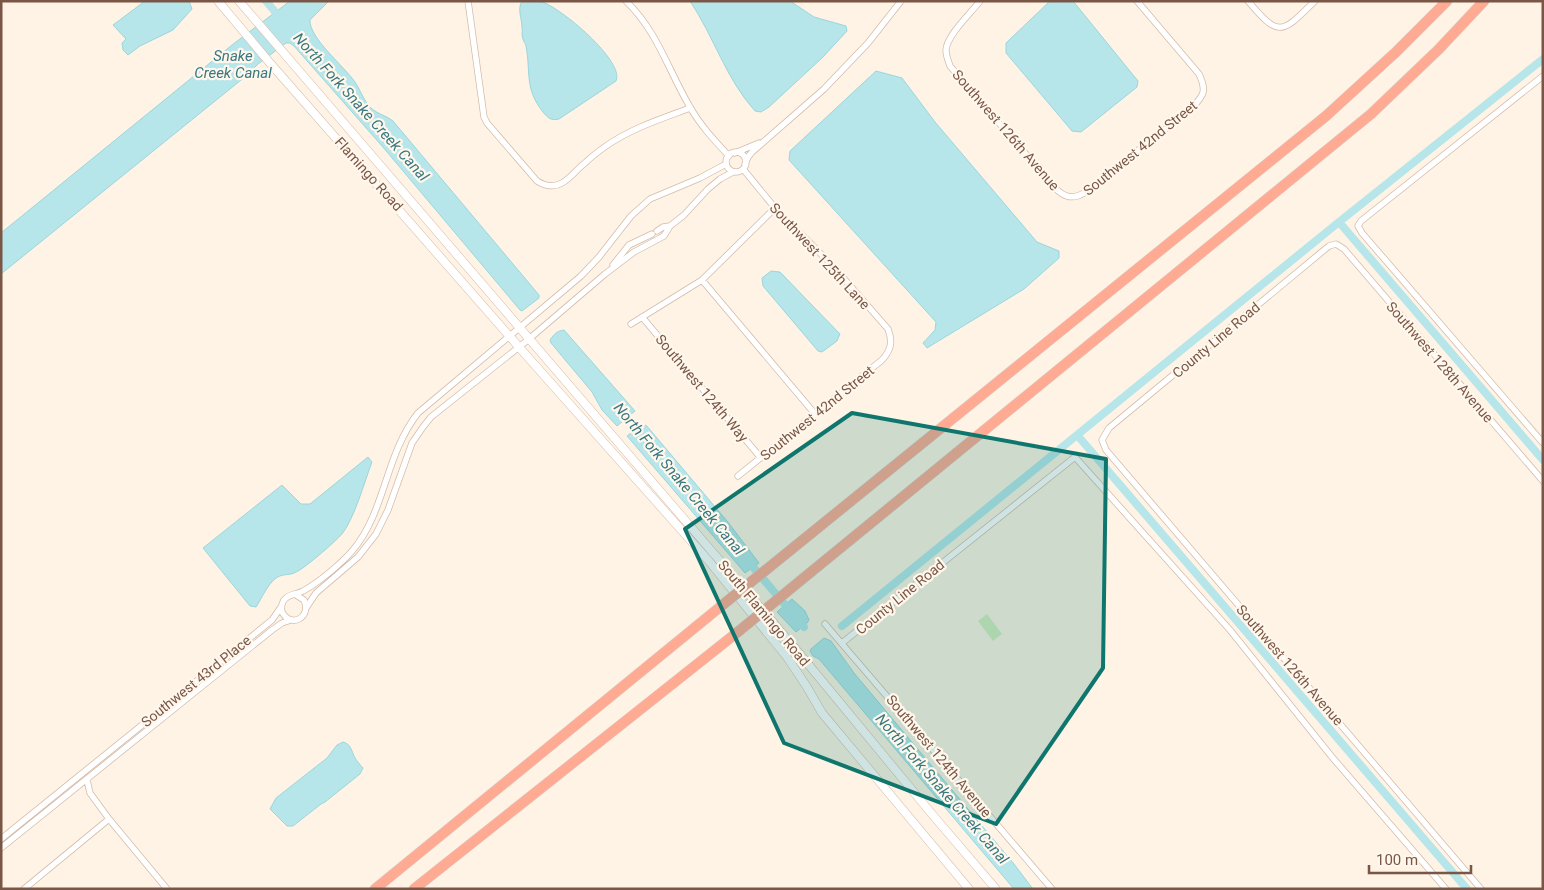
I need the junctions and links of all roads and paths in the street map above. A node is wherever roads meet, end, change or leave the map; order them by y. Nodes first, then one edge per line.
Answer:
1 (218, 1) edge
2 (239, 1) edge
3 (468, 1) edge
4 (626, 1) edge
5 (901, 1) edge
6 (980, 1) edge
7 (1136, 1) edge
8 (1248, 1) edge
9 (1315, 1) edge
10 (1447, 1) edge
11 (1484, 1) edge
12 (1543, 76) edge
13 (690, 108) junction
14 (765, 140) junction
15 (732, 154) junction
16 (726, 164) junction
17 (744, 167) junction
18 (734, 172) junction
19 (1070, 198) joint
20 (775, 208) junction
21 (670, 226) junction
22 (1336, 244) joint
23 (605, 274) junction
24 (702, 280) junction
25 (642, 317) junction
26 (631, 324) dead end
27 (519, 327) junction
28 (510, 335) junction
29 (529, 339) junction
30 (891, 345) joint
31 (519, 347) junction
32 (815, 414) junction
33 (1102, 440) joint
34 (1543, 443) edge
35 (1075, 457) joint
36 (761, 458) junction
37 (738, 476) dead end
38 (1543, 481) edge
39 (372, 518) junction
40 (383, 522) junction
41 (296, 595) junction
42 (281, 607) junction
43 (306, 608) junction
44 (291, 620) junction
45 (825, 624) dead end
46 (842, 643) junction
47 (87, 780) junction
48 (109, 819) junction
49 (1, 839) edge
50 (1, 848) edge
51 (165, 888) edge
52 (24, 889) edge
53 (375, 889) edge
54 (414, 889) edge
55 (969, 889) edge
56 (996, 889) edge
57 (1052, 889) edge
58 (1446, 889) edge
59 (1481, 889) edge

1 - 28 main road, Flamingo Road
2 - 27 main road, Flamingo Road
3 - 13 street
4 - 13 street
5 - 14 street
6 - 19 street, Southwest 126th Avenue
7 - 19 street, Southwest 42nd Street
8 - 9 street
10 - 53 highway, bridge
11 - 54 highway, bridge
12 - 34 street, Southwest 128th Avenue
13 - 15 street
14 - 15 street
14 - 17 street
15 - 16 street
15 - 17 street
16 - 18 street
16 - 27 street
17 - 18 street
17 - 20 street, Southwest 125th Lane
18 - 21 street
20 - 24 street
20 - 30 street, Southwest 125th Lane
21 - 23 street
21 - 23 street
22 - 33 street, County Line Road
22 - 38 street, Southwest 128th Avenue
23 - 29 street
24 - 25 street
24 - 32 street
25 - 26 street
25 - 36 street, Southwest 124th Way
27 - 28 street
27 - 29 main road, Flamingo Road
28 - 31 main road, Flamingo Road
28 - 39 street
29 - 31 street
29 - 56 main road, South Flamingo Road
30 - 32 street, Southwest 42nd Street
31 - 40 street
31 - 55 main road, South Flamingo Road
32 - 36 street, Southwest 42nd Street
33 - 59 street, Southwest 126th Avenue
35 - 46 street, County Line Road
35 - 58 street, Southwest 126th Avenue
36 - 37 street, Southwest 42nd Street
39 - 40 street
39 - 41 street
40 - 43 street
41 - 42 street
41 - 43 street
42 - 44 street
42 - 49 street, Southwest 43rd Place
43 - 44 street
44 - 47 street, Southwest 43rd Place
45 - 46 street, Southwest 124th Avenue
46 - 57 street, Southwest 124th Avenue
47 - 48 street
47 - 50 street, Southwest 43rd Place
48 - 51 street
48 - 52 street

